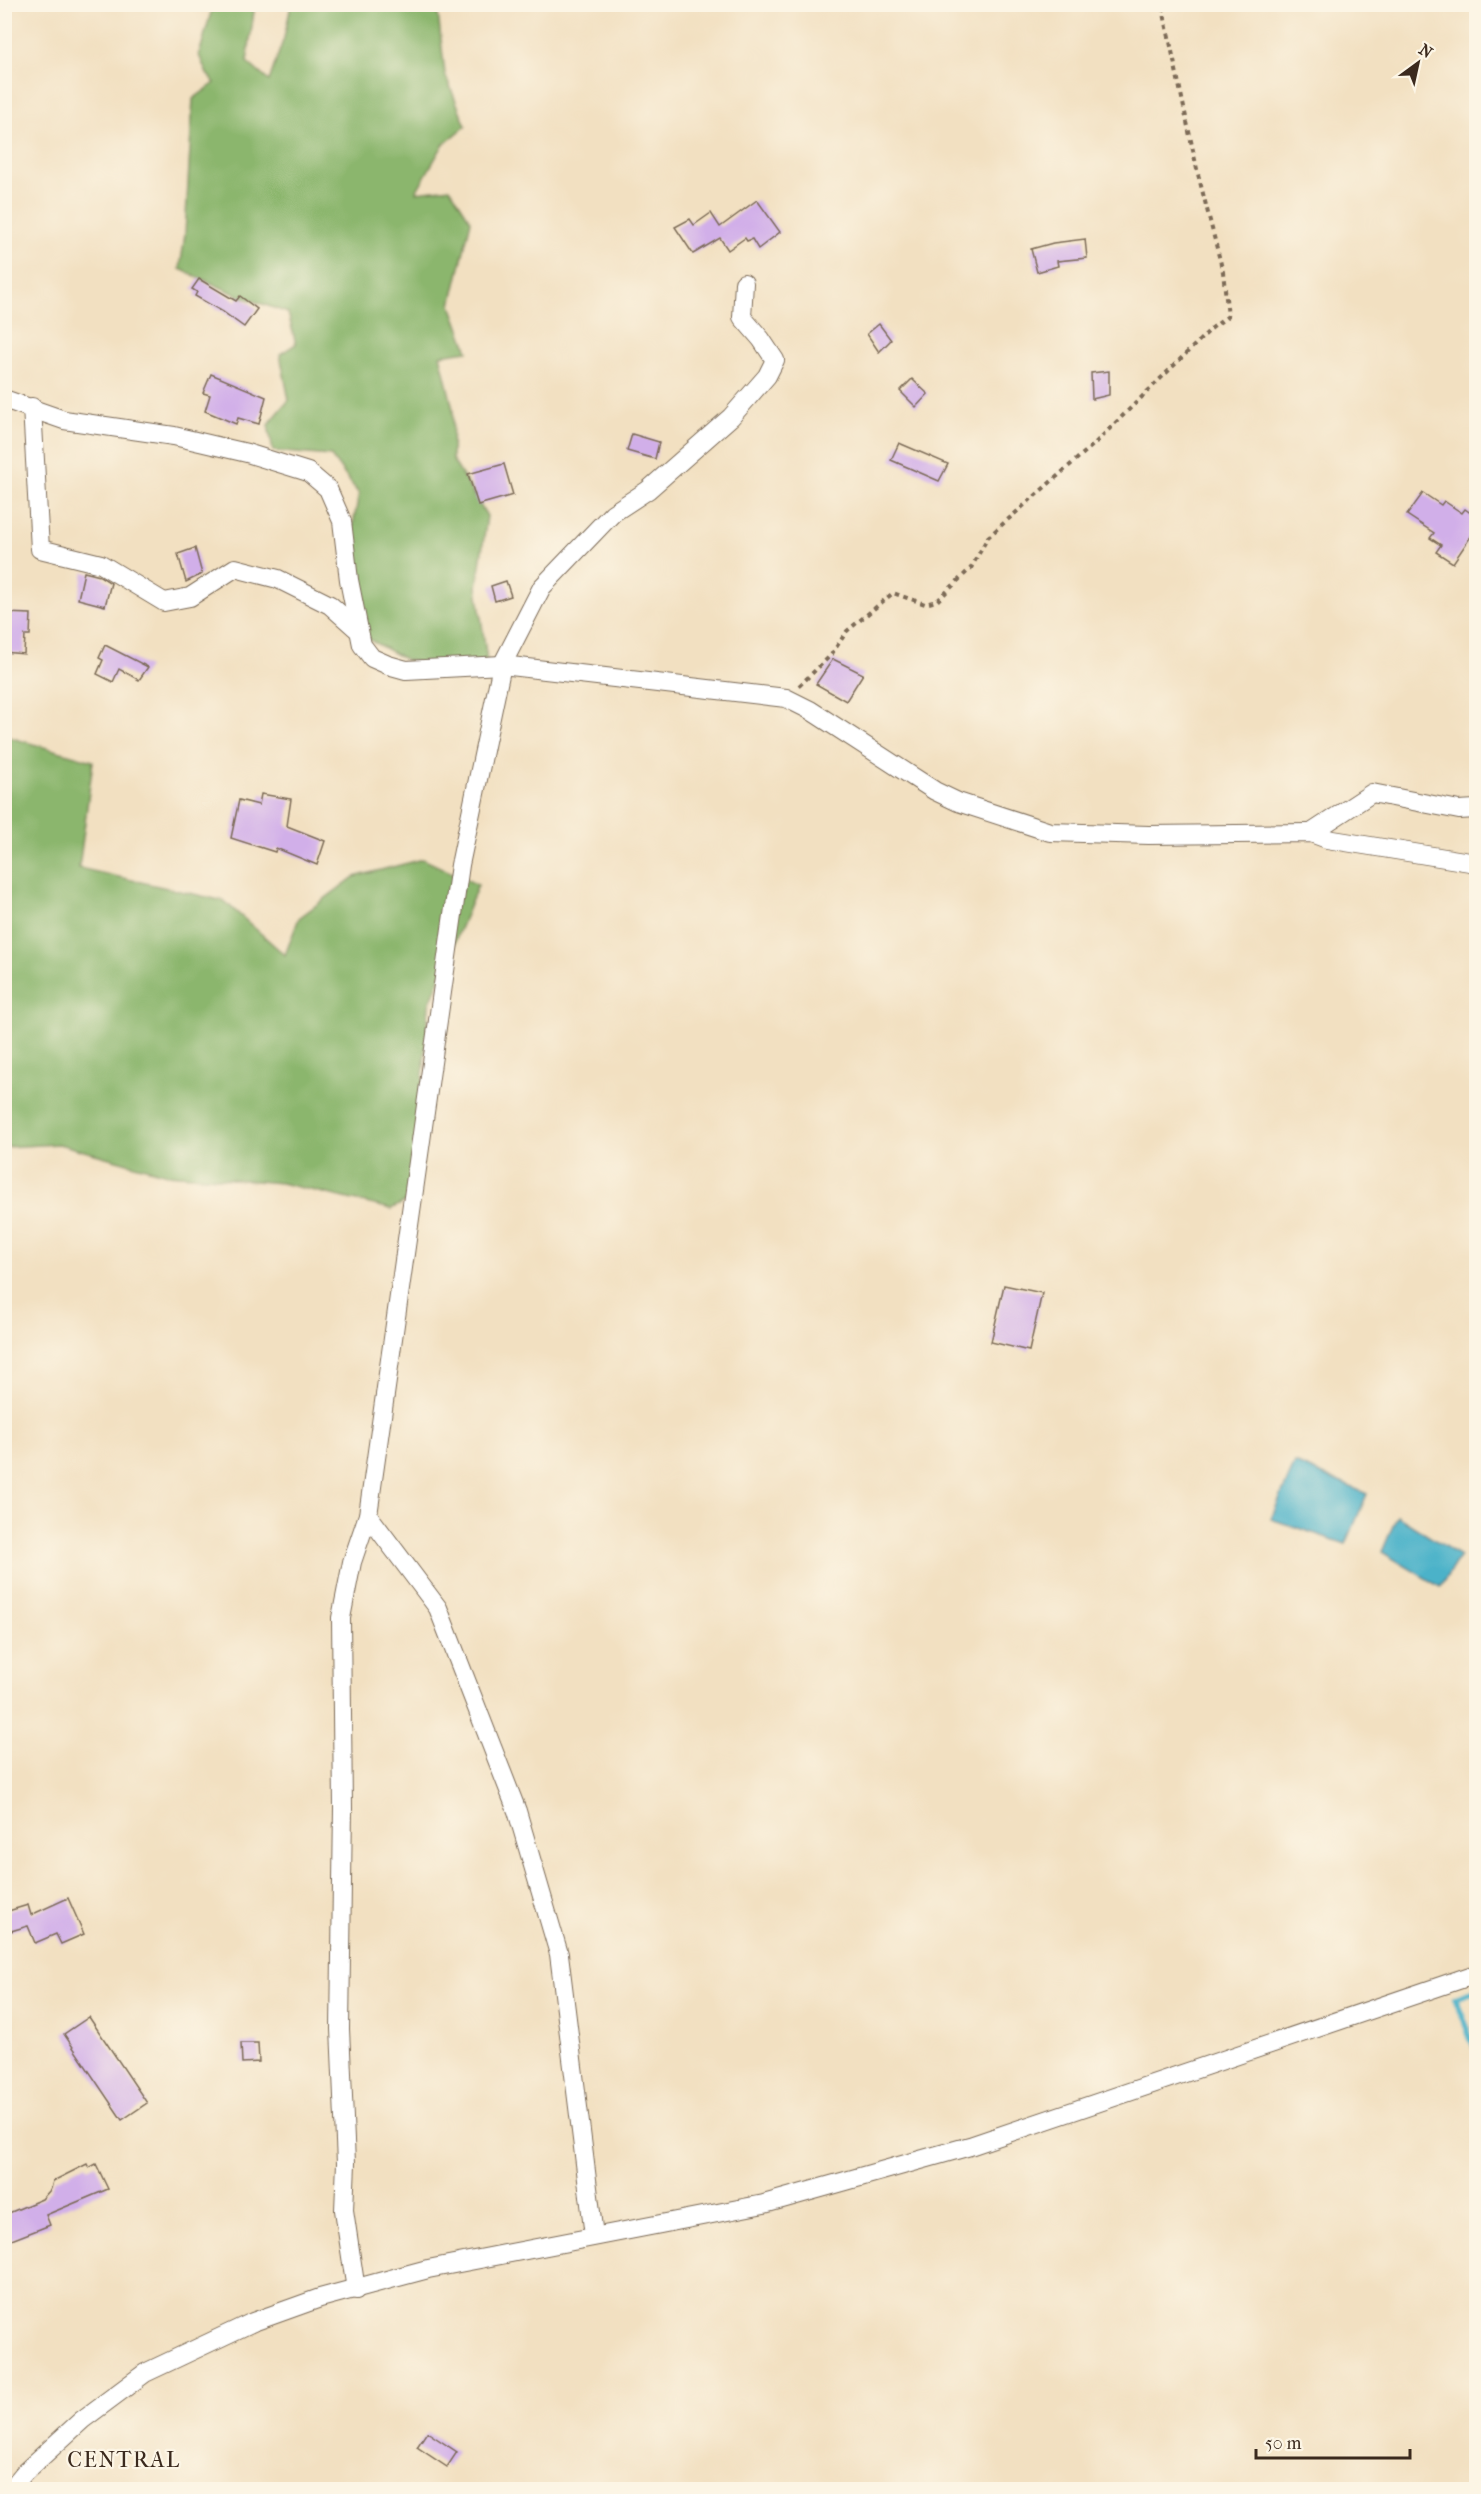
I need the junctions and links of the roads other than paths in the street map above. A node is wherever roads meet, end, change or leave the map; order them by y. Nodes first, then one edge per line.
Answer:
1 (744, 283) dead end
2 (4, 399) edge
3 (32, 407) junction
4 (358, 630) junction
5 (502, 665) junction
6 (1476, 809) edge
7 (1311, 833) junction
8 (1476, 863) edge
9 (368, 1515) junction
10 (1476, 1974) edge
11 (594, 2236) junction
12 (356, 2290) junction
13 (10, 2490) edge

1 - 5 street
2 - 3 street
3 - 4 street
3 - 4 street
4 - 5 street
5 - 7 street
5 - 9 street
6 - 7 street
7 - 8 street
9 - 11 street
9 - 12 street
10 - 11 street
11 - 12 street
12 - 13 street

